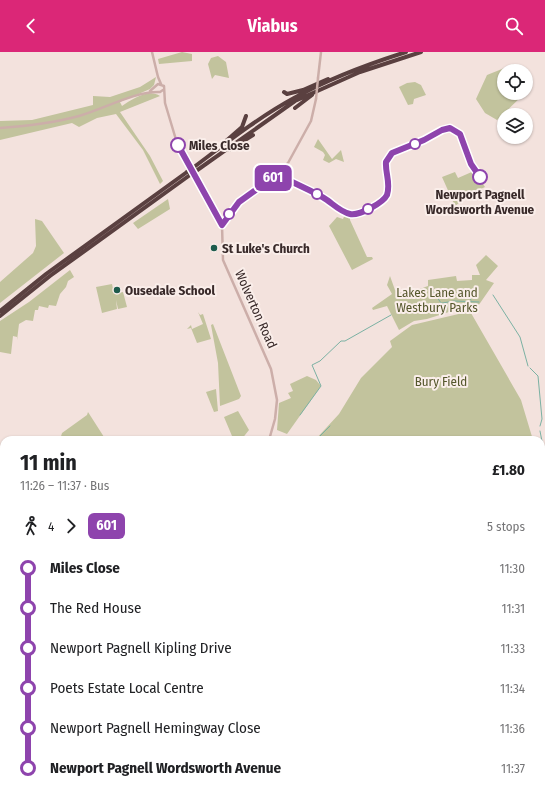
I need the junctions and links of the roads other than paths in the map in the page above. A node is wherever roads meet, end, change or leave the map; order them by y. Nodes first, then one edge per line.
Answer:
1 (152, 52) edge
2 (320, 52) edge
3 (406, 52) edge
4 (421, 52) edge
5 (345, 73) junction
6 (158, 77) junction
7 (162, 84) junction
8 (331, 84) junction
9 (155, 86) junction
10 (164, 90) junction
11 (150, 91) junction
12 (158, 92) junction
13 (284, 92) dead end
14 (165, 102) junction
15 (295, 108) dead end
16 (246, 116) dead end
17 (0, 128) edge
18 (253, 135) dead end
19 (203, 163) junction
20 (160, 194) junction
21 (222, 225) junction
22 (0, 311) edge
23 (0, 316) edge
24 (270, 436) edge

1 - 6 street
2 - 21 street, bridge
3 - 5 highway
4 - 8 highway
5 - 13 highway
5 - 19 highway
6 - 7 street
6 - 9 street
7 - 9 street
7 - 10 street, Wolverton Road
8 - 15 highway
8 - 19 highway
9 - 11 street
9 - 12 street, Wolverton Road
10 - 12 street
10 - 14 street, Wolverton Road
11 - 12 street
11 - 17 street
12 - 14 street, Wolverton Road
14 - 21 street, Wolverton Road
16 - 19 highway
18 - 19 highway
19 - 20 highway, bridge
20 - 22 highway
20 - 23 highway
21 - 24 street, Wolverton Road

